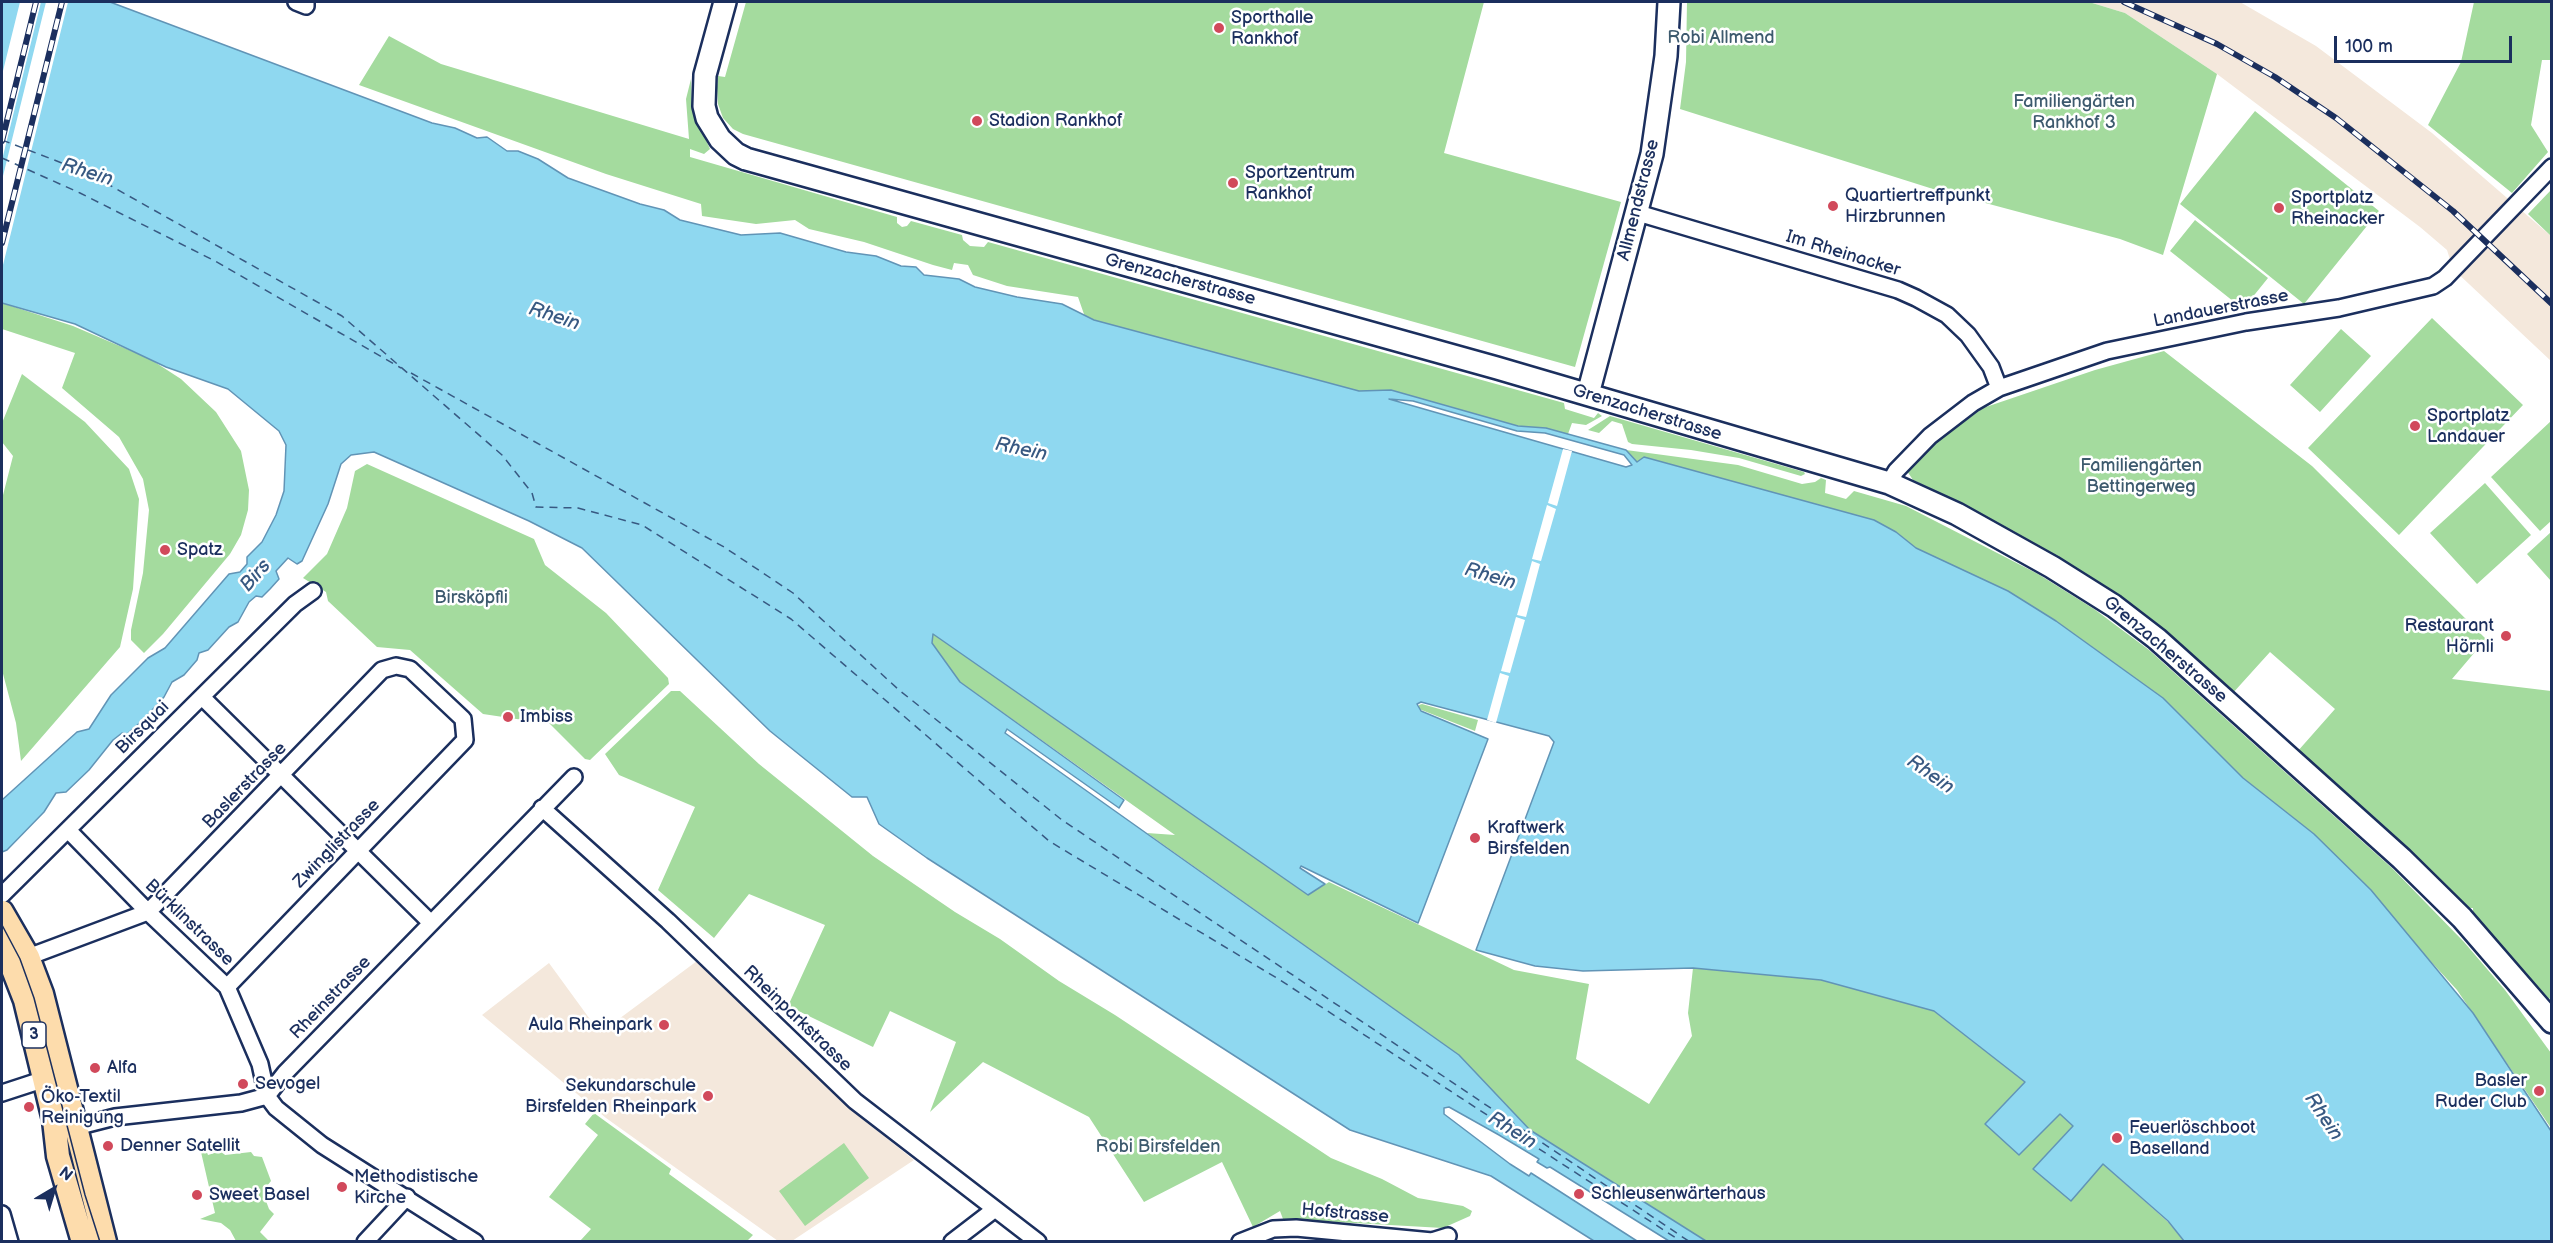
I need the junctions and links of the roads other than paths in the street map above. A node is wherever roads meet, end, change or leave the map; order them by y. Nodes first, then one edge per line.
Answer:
1 (296, 2) edge
2 (306, 2) edge
3 (725, 2) edge
4 (1669, 2) edge
5 (2552, 167) edge
6 (1638, 213) junction
7 (1999, 388) junction
8 (1588, 394) junction
9 (1889, 483) junction
10 (314, 591) dead end
11 (202, 698) junction
12 (465, 724) joint
13 (280, 777) junction
14 (574, 777) dead end
15 (542, 808) junction
16 (69, 830) junction
17 (357, 851) junction
18 (2, 895) edge
19 (2, 912) edge
20 (148, 912) junction
21 (431, 923) junction
22 (2, 941) edge
23 (28, 957) junction
24 (227, 987) junction
25 (2552, 1022) edge
26 (45, 1079) junction
27 (2, 1093) edge
28 (267, 1096) junction
29 (66, 1130) junction
30 (407, 1197) junction
31 (995, 1209) junction
32 (2, 1214) edge
33 (1448, 1236) dead end
34 (10, 1242) edge
35 (83, 1242) edge
36 (105, 1242) edge
37 (365, 1242) edge
38 (475, 1242) edge
39 (952, 1242) edge
40 (1038, 1242) edge
41 (1240, 1242) edge

1 - 2 street
3 - 8 main road, Grenzacherstrasse
4 - 6 main road, Allmendstrasse
5 - 7 street, Landauerstrasse
6 - 7 street, Im Rheinacker
6 - 8 main road, Allmendstrasse
7 - 9 street, Landauerstrasse
8 - 9 main road, Grenzacherstrasse
9 - 25 main road, Grenzacherstrasse
10 - 11 street, Birsquai
11 - 13 street
11 - 16 street, Birsquai
12 - 13 street, Baslerstrasse
12 - 17 street, Zwinglistrasse
13 - 17 street
13 - 20 street, Baslerstrasse
14 - 15 street, Rheinstrasse
15 - 21 street, Rheinstrasse
15 - 31 street, Rheinparkstrasse
16 - 18 street, Birsquai
16 - 20 street, Bürklinstrasse
17 - 21 street
17 - 24 street, Zwinglistrasse
19 - 23 main road, 3
20 - 23 street, Baslerstrasse
20 - 24 street, Bürklinstrasse
21 - 28 street, Rheinstrasse
22 - 26 main road, 3
23 - 29 main road, 3
24 - 28 street, Bürklinstrasse
26 - 27 street
26 - 29 main road, 3
28 - 29 street
28 - 30 street
29 - 35 main road, 3
29 - 36 main road, 3
30 - 37 street
30 - 38 street
31 - 39 street
31 - 40 street, Rheinparkstrasse
32 - 34 street
33 - 41 street, Hofstrasse

